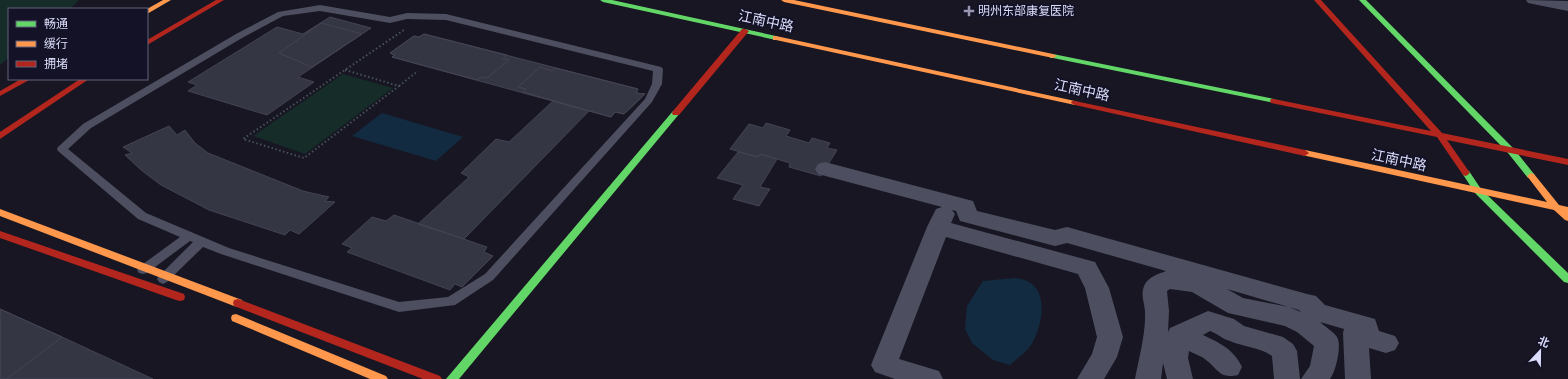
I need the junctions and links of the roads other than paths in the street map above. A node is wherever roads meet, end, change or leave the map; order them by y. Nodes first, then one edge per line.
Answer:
1 (168, 0) edge
2 (221, 0) edge
3 (603, 0) edge
4 (784, 0) edge
5 (1317, 0) edge
6 (1362, 0) edge
7 (1534, 0) edge
8 (1568, 6) edge
9 (148, 11) edge
10 (745, 31) junction
11 (148, 42) edge
12 (25, 80) edge
13 (84, 80) edge
14 (0, 94) edge
15 (0, 136) edge
16 (1441, 136) junction
17 (1511, 151) junction
18 (1568, 162) edge
19 (825, 169) dead end
20 (1478, 191) junction
21 (948, 202) junction
22 (1556, 207) junction
23 (1568, 210) edge
24 (0, 212) edge
25 (968, 216) junction
26 (1568, 218) edge
27 (938, 227) junction
28 (0, 234) edge
29 (189, 236) junction
30 (202, 241) junction
31 (1095, 260) dead end
32 (146, 268) junction
33 (166, 276) junction
34 (1568, 279) edge
35 (131, 280) junction
36 (153, 288) junction
37 (189, 300) dead end
38 (224, 313) dead end
39 (1179, 335) junction
40 (1229, 367) dead end
41 (882, 372) edge
42 (382, 379) edge
43 (436, 379) edge
44 (452, 379) edge
45 (930, 379) edge
46 (1090, 379) edge
47 (1148, 379) edge
48 (1180, 379) edge
49 (1287, 379) edge
50 (1314, 379) edge
51 (1358, 379) edge

1 - 9 main road
2 - 11 main road
3 - 10 main road, 江南中路
4 - 16 main road, 江南中路
5 - 16 main road
6 - 17 main road
7 - 8 street
10 - 20 main road, 江南中路
10 - 44 main road
12 - 14 main road
13 - 15 main road
16 - 17 main road, 江南中路
16 - 20 main road
17 - 18 main road, 江南中路
17 - 22 main road
19 - 21 street
20 - 22 main road, 江南中路
20 - 34 main road
21 - 25 street
21 - 27 street
22 - 23 main road, 江南中路
22 - 26 main road
24 - 32 main road
25 - 31 street
25 - 51 street
27 - 41 street
27 - 46 street
28 - 35 main road
29 - 30 lane
29 - 30 lane
29 - 32 lane
30 - 33 lane
32 - 33 main road
32 - 35 lane
33 - 36 lane
33 - 43 main road
35 - 36 main road
36 - 37 main road
38 - 42 main road
39 - 40 street
39 - 48 street
39 - 49 street
41 - 45 street
47 - 50 street

